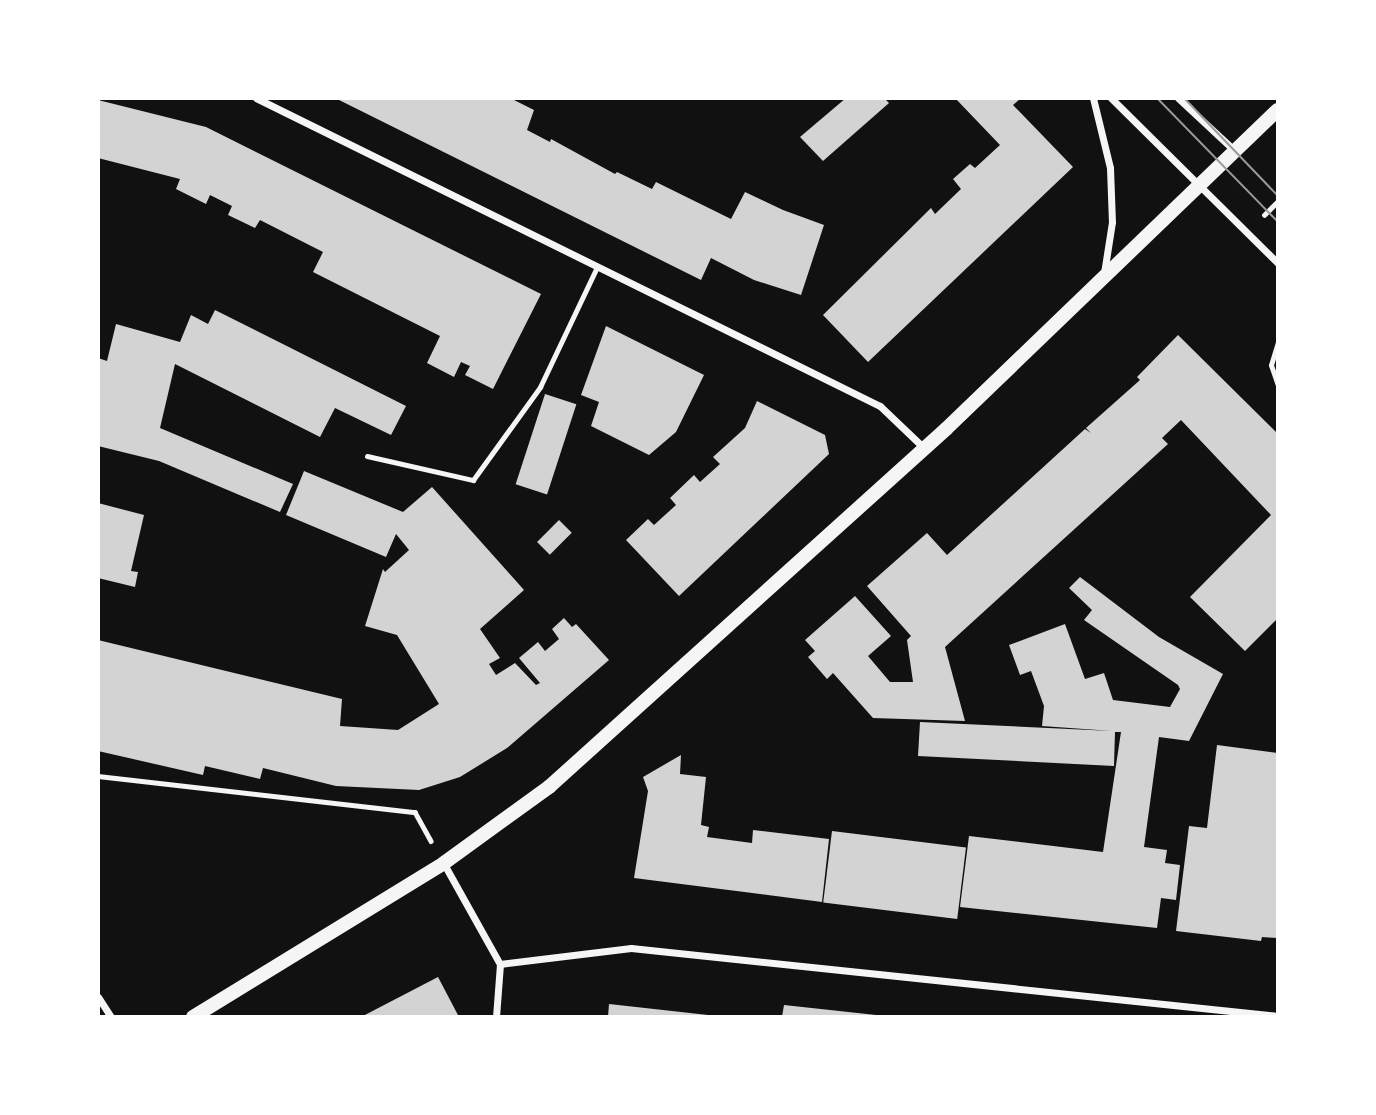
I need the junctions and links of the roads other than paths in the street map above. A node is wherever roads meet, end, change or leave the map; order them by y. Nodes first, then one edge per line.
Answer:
1 (256, 98) edge
2 (1093, 98) edge
3 (1111, 98) edge
4 (1178, 98) edge
5 (1278, 110) edge
6 (1235, 151) junction
7 (1199, 186) junction
8 (1278, 263) edge
9 (597, 267) junction
10 (1103, 280) junction
11 (1278, 342) edge
12 (1278, 385) edge
13 (923, 448) junction
14 (367, 456) dead end
15 (444, 863) junction
16 (500, 964) junction
17 (98, 997) edge
18 (1278, 1016) edge
19 (111, 1017) edge
20 (193, 1017) edge
21 (496, 1017) edge

1 - 9 street
2 - 10 street
3 - 7 street
4 - 6 street
5 - 6 main road
6 - 7 main road
7 - 8 street
7 - 10 main road
9 - 13 street
9 - 14 lane
10 - 13 main road
11 - 12 lane
13 - 15 main road
15 - 16 street
15 - 20 main road
16 - 18 street
16 - 21 street
17 - 19 street

